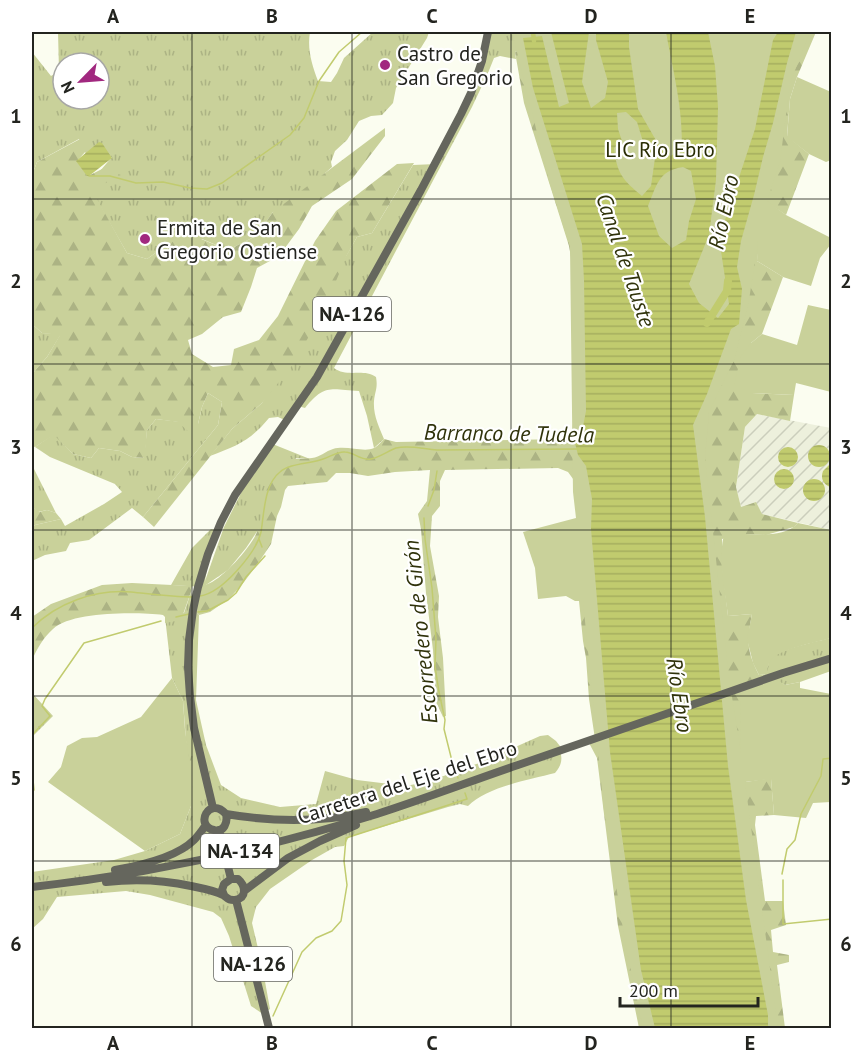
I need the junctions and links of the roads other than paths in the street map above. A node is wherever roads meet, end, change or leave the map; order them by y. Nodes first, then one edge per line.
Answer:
1 (488, 32) edge
2 (831, 656) edge
3 (474, 780) junction
4 (435, 794) junction
5 (213, 808) junction
6 (226, 814) junction
7 (206, 825) junction
8 (219, 833) junction
9 (230, 875) junction
10 (34, 885) edge
11 (244, 891) junction
12 (224, 895) junction
13 (236, 900) junction
14 (269, 1029) edge

1 - 5 main road, NA-126
2 - 3 main road, Carretera del Eje del Ebro / NA-134
3 - 4 main road, Carretera del Eje del Ebro / NA-134
3 - 11 main road
4 - 6 main road
4 - 10 main road, Carretera del Eje del Ebro / NA-134
5 - 6 main road
5 - 7 main road
6 - 8 main road
7 - 8 main road
7 - 10 main road
8 - 9 main road
9 - 11 main road
9 - 12 main road
10 - 12 main road
11 - 13 main road
12 - 13 main road
13 - 14 main road, NA-126

